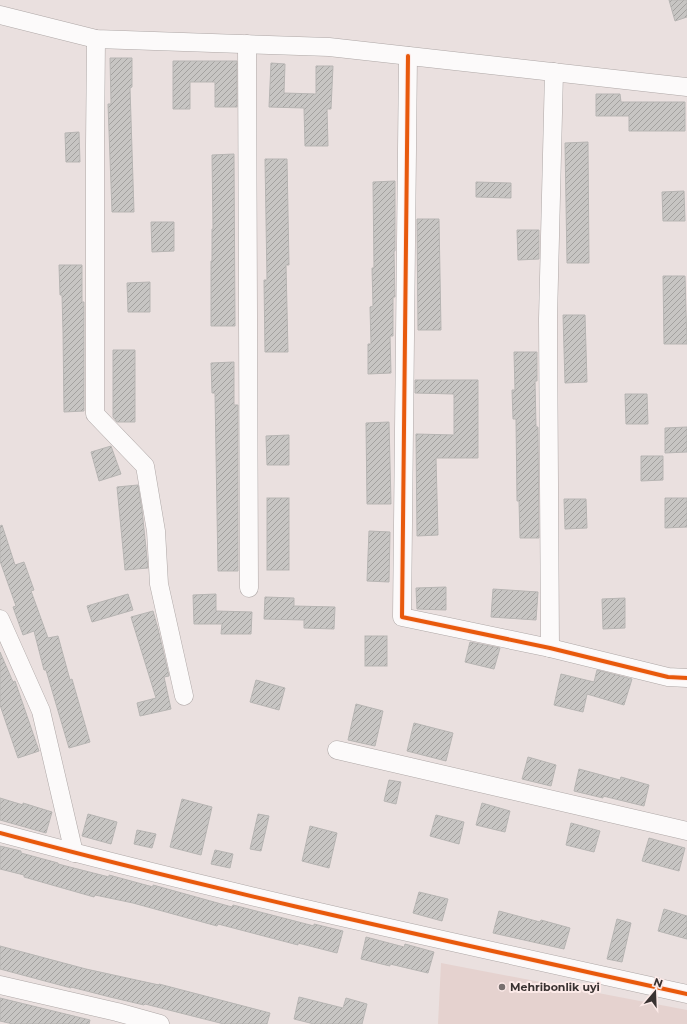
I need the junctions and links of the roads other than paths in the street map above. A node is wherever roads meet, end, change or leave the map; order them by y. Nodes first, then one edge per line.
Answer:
1 (0, 15) edge
2 (96, 39) junction
3 (247, 44) junction
4 (408, 56) junction
5 (554, 72) junction
6 (687, 87) edge
7 (249, 588) dead end
8 (0, 619) edge
9 (550, 648) junction
10 (687, 678) edge
11 (184, 696) dead end
12 (337, 750) dead end
13 (687, 831) edge
14 (0, 833) edge
15 (74, 853) junction
16 (0, 985) edge
17 (687, 994) edge
18 (160, 1024) edge

1 - 2 street
2 - 3 street
2 - 11 street
3 - 4 street
3 - 7 street
4 - 5 street
4 - 9 street
5 - 6 street
5 - 9 street
8 - 15 street
9 - 10 street
12 - 13 street
14 - 15 street
15 - 17 street
16 - 18 street

